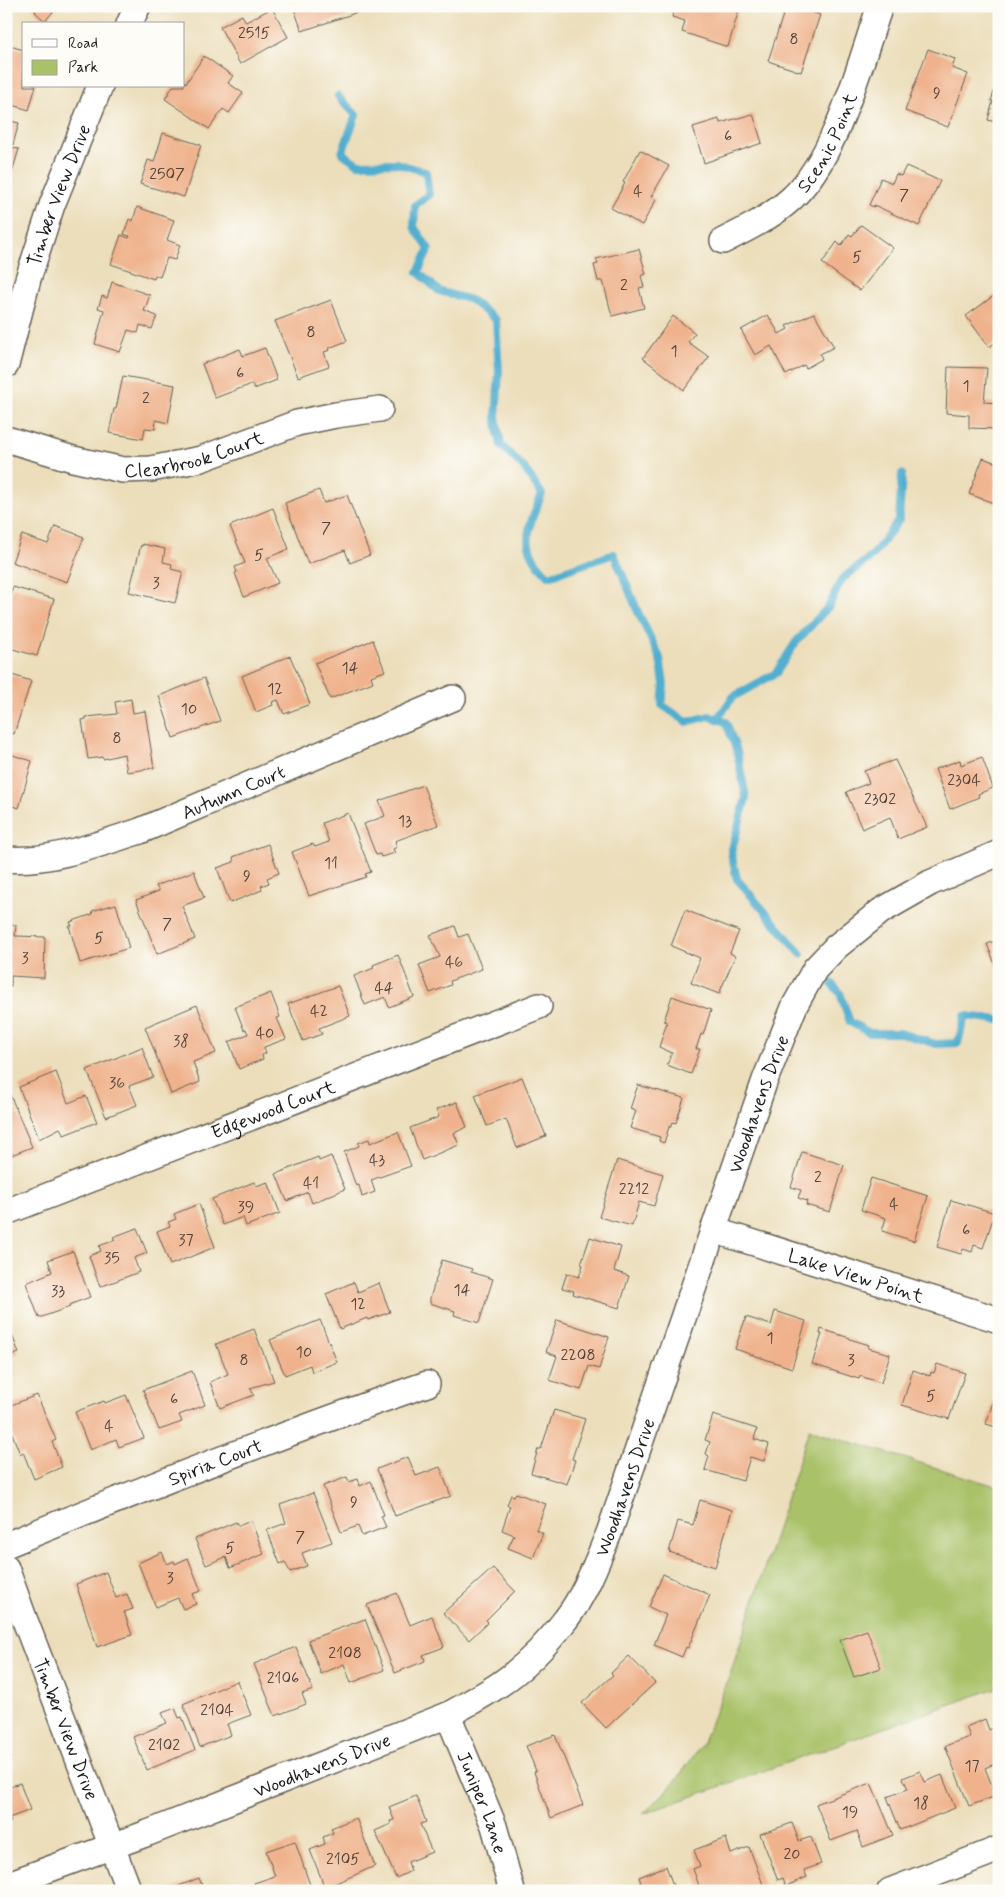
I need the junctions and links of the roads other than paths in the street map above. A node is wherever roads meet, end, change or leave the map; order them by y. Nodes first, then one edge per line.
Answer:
1 (138, 6) edge
2 (880, 6) edge
3 (130, 22) edge
4 (99, 88) edge
5 (723, 241) dead end
6 (6, 365) edge
7 (380, 409) dead end
8 (6, 439) edge
9 (453, 698) dead end
10 (999, 853) edge
11 (6, 859) edge
12 (539, 1006) dead end
13 (6, 1212) edge
14 (713, 1230) junction
15 (999, 1320) edge
16 (427, 1384) dead end
17 (6, 1546) edge
18 (6, 1568) edge
19 (448, 1715) junction
20 (112, 1845) junction
21 (999, 1849) edge
22 (6, 1885) edge
23 (130, 1891) edge
24 (512, 1891) edge
25 (890, 1891) edge

1 - 3 street
2 - 5 street, Scenic Point
4 - 6 street, Timber View Drive
7 - 8 street, Clearbrook Court
9 - 11 street, Autumn Court
10 - 14 street, Woodhavens Drive
12 - 13 street, Edgewood Court
14 - 15 street, Lake View Point
14 - 19 street, Woodhavens Drive
16 - 17 street, Spiria Court
18 - 20 street, Timber View Drive
19 - 20 street, Woodhavens Drive
19 - 24 street, Juniper Lane
20 - 22 street, Woodhavens Drive
20 - 23 street, Timber View Drive
21 - 25 street

